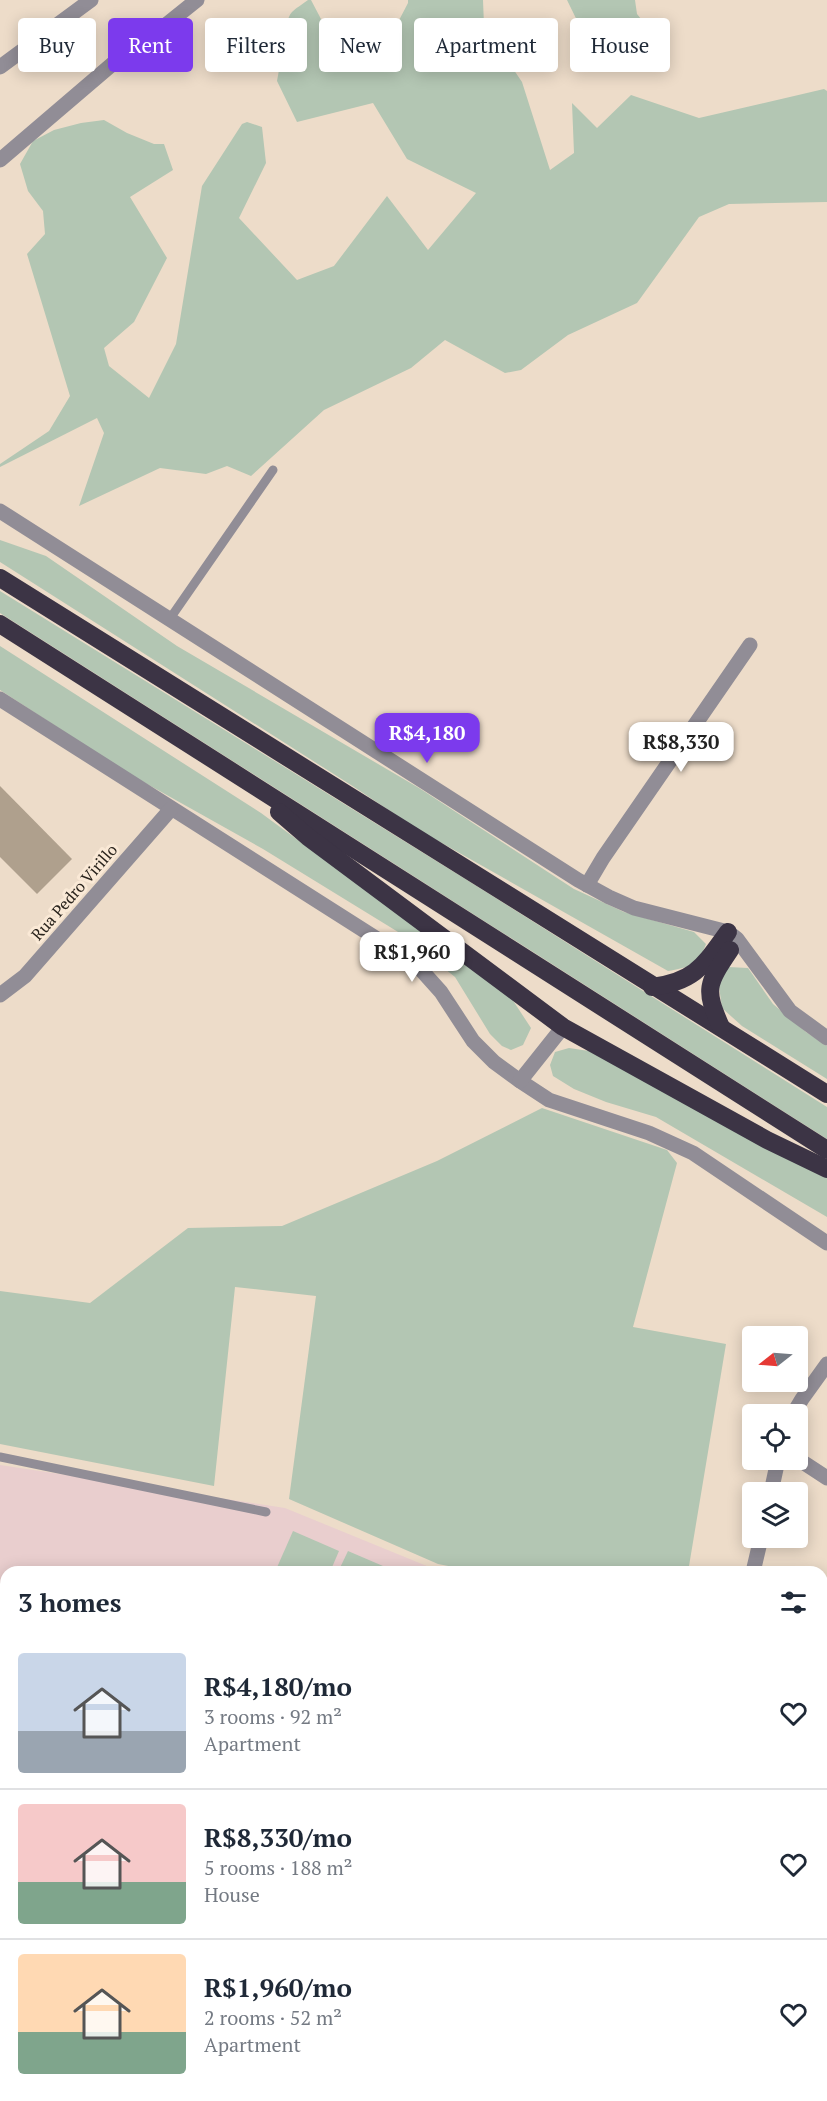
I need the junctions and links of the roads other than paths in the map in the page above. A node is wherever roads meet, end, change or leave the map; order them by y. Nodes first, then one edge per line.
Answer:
1 (91, 0) edge
2 (197, 0) edge
3 (0, 67) edge
4 (0, 160) edge
5 (273, 470) dead end
6 (0, 511) edge
7 (0, 578) edge
8 (169, 620) junction
9 (0, 624) edge
10 (750, 645) dead end
11 (0, 699) edge
12 (237, 775) junction
13 (171, 809) junction
14 (587, 885) junction
15 (733, 936) junction
16 (652, 987) junction
17 (0, 995) edge
18 (563, 1027) junction
19 (722, 1027) junction
20 (827, 1038) edge
21 (520, 1081) junction
22 (827, 1094) edge
23 (827, 1150) edge
24 (827, 1169) edge
25 (827, 1243) edge
26 (827, 1364) edge
27 (799, 1404) edge
28 (0, 1458) edge
29 (808, 1466) edge
30 (827, 1478) edge
31 (266, 1512) dead end
32 (759, 1548) edge
33 (754, 1566) edge

1 - 3 street
2 - 4 street
5 - 8 lane
6 - 8 street
7 - 16 highway
8 - 14 street
9 - 12 highway
10 - 14 street
11 - 13 street
12 - 18 highway
12 - 23 highway
13 - 17 street, Rua Pedro Virillo
13 - 21 street
14 - 15 street
15 - 16 highway
15 - 19 highway
15 - 20 street
16 - 19 highway
18 - 21 street
18 - 24 highway
19 - 22 highway
21 - 25 street
26 - 27 street
28 - 31 lane
29 - 30 street
32 - 33 street

